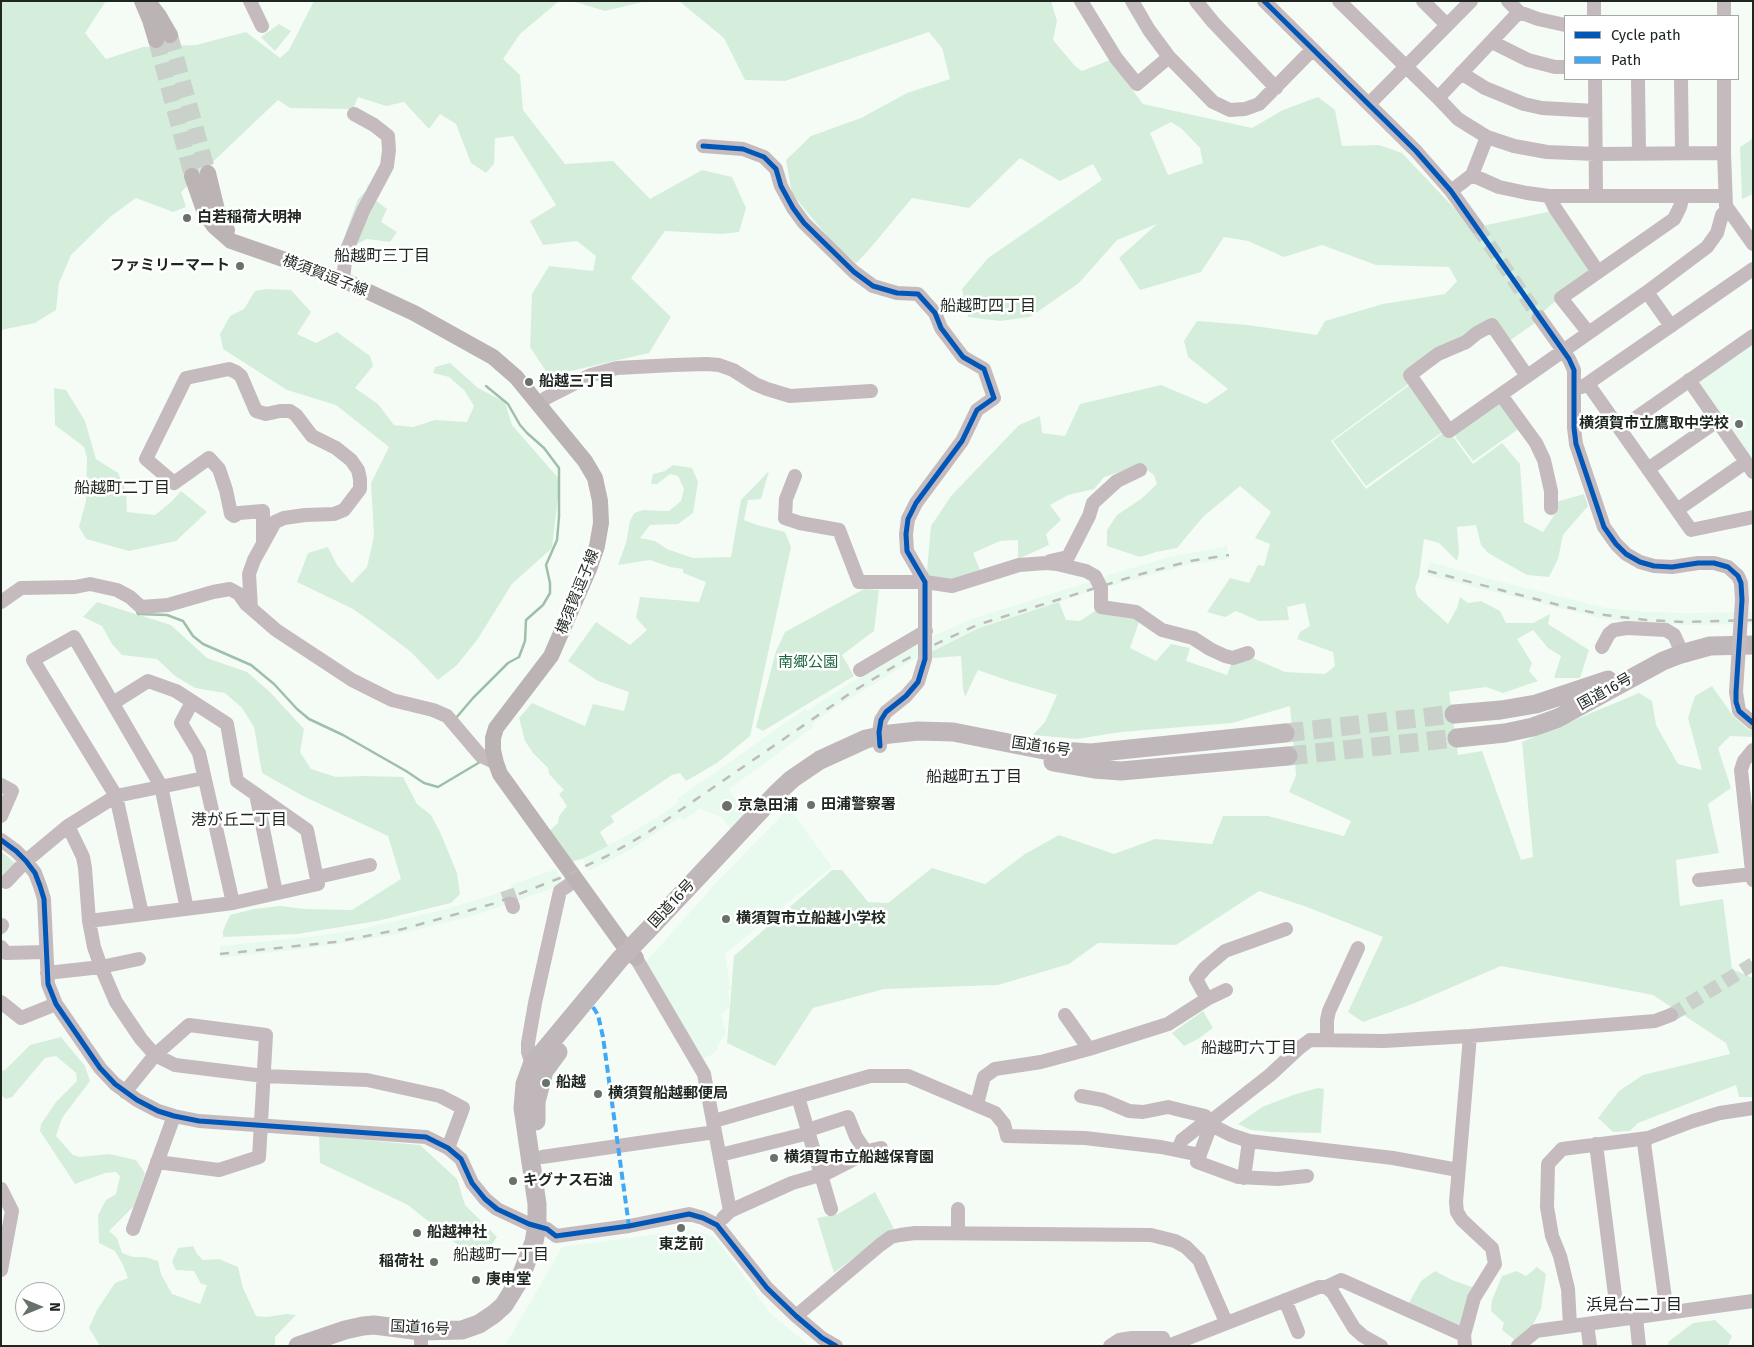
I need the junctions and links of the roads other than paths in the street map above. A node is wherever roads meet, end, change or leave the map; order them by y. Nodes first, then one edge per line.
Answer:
1 (142, 1) edge
2 (147, 1) edge
3 (250, 1) edge
4 (1081, 1) edge
5 (1132, 1) edge
6 (1196, 1) edge
7 (1264, 1) edge
8 (1339, 1) edge
9 (1423, 1) edge
10 (1471, 1) edge
11 (1508, 1) edge
12 (1594, 1) edge
13 (1724, 1) edge
14 (1519, 12) junction
15 (1594, 15) edge
16 (1724, 15) edge
17 (1447, 25) junction
18 (1564, 25) edge
19 (262, 26) dead end
20 (1492, 42) junction
21 (1312, 50) junction
22 (1169, 57) junction
23 (1406, 67) junction
24 (1564, 68) edge
25 (1461, 73) junction
26 (1595, 80) edge
27 (1638, 80) edge
28 (1681, 80) edge
29 (1724, 80) edge
30 (1276, 88) junction
31 (1438, 98) junction
32 (1369, 104) junction
33 (1595, 112) junction
34 (354, 114) dead end
35 (1487, 137) junction
36 (703, 146) dead end
37 (1682, 152) junction
38 (1639, 153) junction
39 (1724, 153) junction
40 (1596, 154) junction
41 (200, 174) tunnel mouth
42 (1472, 175) junction
43 (1451, 191) junction
44 (1549, 196) junction
45 (1596, 196) junction
46 (1682, 196) junction
47 (1727, 202) junction
48 (1478, 228) tunnel mouth
49 (1753, 244) edge
50 (1753, 269) edge
51 (1598, 272) junction
52 (343, 280) junction
53 (1647, 292) junction
54 (1539, 316) tunnel mouth
55 (1671, 326) junction
56 (1588, 332) junction
57 (1753, 336) edge
58 (1563, 351) junction
59 (1527, 376) junction
60 (1689, 380) junction
61 (1588, 384) junction
62 (1574, 389) junction
63 (871, 391) dead end
64 (1500, 395) junction
65 (539, 404) junction
66 (1717, 421) junction
67 (1620, 429) junction
68 (1749, 467) edge
69 (1648, 469) junction
70 (1140, 470) dead end
71 (795, 476) dead end
72 (1551, 508) dead end
73 (1677, 510) junction
74 (1753, 517) edge
75 (263, 544) junction
76 (1046, 563) junction
77 (925, 582) junction
78 (1, 602) edge
79 (250, 608) junction
80 (926, 631) junction
81 (1753, 636) edge
82 (1753, 645) edge
83 (1679, 646) junction
84 (1602, 647) dead end
85 (1248, 653) dead end
86 (860, 670) dead end
87 (192, 702) junction
88 (113, 703) junction
89 (1454, 714) tunnel mouth
90 (504, 716) junction
91 (1753, 723) edge
92 (1285, 733) tunnel mouth
93 (1457, 738) tunnel mouth
94 (1224, 739) junction
95 (879, 742) junction
96 (1200, 742) junction
97 (475, 749) junction
98 (1753, 750) edge
99 (1288, 756) tunnel mouth
100 (1230, 762) junction
101 (496, 763) junction
102 (1206, 764) junction
103 (204, 778) junction
104 (1, 786) edge
105 (161, 786) junction
106 (256, 794) junction
107 (116, 796) junction
108 (1, 816) edge
109 (68, 826) junction
110 (1, 840) edge
111 (26, 861) junction
112 (370, 865) dead end
113 (318, 876) junction
114 (1752, 877) edge
115 (576, 880) junction
116 (1699, 880) dead end
117 (6, 882) dead end
118 (276, 893) junction
119 (233, 903) junction
120 (187, 909) junction
121 (142, 914) junction
122 (89, 921) junction
123 (1286, 929) dead end
124 (1, 947) edge
125 (1358, 948) dead end
126 (46, 952) junction
127 (633, 954) junction
128 (139, 959) dead end
129 (101, 967) junction
130 (47, 973) junction
131 (1226, 990) dead end
132 (1207, 1000) junction
133 (1, 1002) edge
134 (56, 1004) junction
135 (1065, 1015) dead end
136 (1671, 1015) tunnel mouth
137 (1470, 1036) junction
138 (1327, 1040) junction
139 (1089, 1049) junction
140 (155, 1056) junction
141 (532, 1065) junction
142 (264, 1076) junction
143 (125, 1092) junction
144 (1081, 1096) dead end
145 (798, 1097) junction
146 (977, 1104) junction
147 (1753, 1108) edge
148 (174, 1116) junction
149 (260, 1124) junction
150 (1211, 1124) junction
151 (715, 1126) junction
152 (809, 1132) junction
153 (1648, 1138) junction
154 (1249, 1141) junction
155 (1596, 1144) junction
156 (448, 1148) junction
157 (881, 1148) dead end
158 (1178, 1150) junction
159 (866, 1153) junction
160 (720, 1155) junction
161 (1200, 1155) junction
162 (542, 1157) junction
163 (157, 1162) junction
164 (1458, 1170) junction
165 (821, 1175) junction
166 (1307, 1176) dead end
167 (1244, 1178) junction
168 (1, 1189) edge
169 (831, 1209) dead end
170 (958, 1209) dead end
171 (730, 1211) junction
172 (717, 1225) junction
173 (542, 1228) junction
174 (134, 1229) dead end
175 (958, 1233) junction
176 (1, 1270) edge
177 (1326, 1287) junction
178 (1285, 1300) junction
179 (1753, 1301) edge
180 (1667, 1313) junction
181 (796, 1316) junction
182 (1636, 1317) junction
183 (1618, 1319) junction
184 (1226, 1322) junction
185 (1587, 1324) junction
186 (1570, 1326) junction
187 (1298, 1332) dead end
188 (421, 1340) edge
189 (1464, 1340) edge
190 (298, 1346) edge
191 (333, 1346) edge
192 (836, 1346) edge
193 (1110, 1346) edge
194 (1167, 1346) edge
195 (1381, 1346) edge
196 (1518, 1346) edge
197 (1590, 1346) edge
198 (1639, 1346) edge

1 - 2 main road
3 - 19 street
4 - 22 street
5 - 22 street
6 - 30 street
7 - 21 street
8 - 23 street
9 - 17 street
10 - 17 street
11 - 14 street
12 - 15 street
13 - 16 street
14 - 18 street
14 - 20 street
17 - 23 street
20 - 24 street
20 - 25 street
21 - 30 street
21 - 32 street
22 - 30 street
23 - 31 street
23 - 32 street
25 - 31 street
25 - 33 street
26 - 33 street
27 - 38 street
28 - 37 street
29 - 39 street
31 - 35 street
32 - 43 street
33 - 40 street
34 - 52 street
35 - 40 street
35 - 42 street
36 - 77 street
37 - 38 street
37 - 39 street
38 - 40 street
39 - 47 street
40 - 45 street
41 - 52 main road, 横須賀逗子線
42 - 43 street
42 - 44 street
43 - 48 street
44 - 45 street
44 - 51 street
45 - 46 street
46 - 47 street
46 - 51 street
47 - 49 street
47 - 53 street
50 - 55 street
51 - 56 street
52 - 65 main road, 横須賀逗子線
53 - 55 street
53 - 56 street
54 - 58 street
55 - 61 street
56 - 58 street
57 - 60 street
58 - 59 street
58 - 62 street
59 - 64 street
59 - 64 street
60 - 66 street
60 - 67 street
61 - 62 street
61 - 67 street
62 - 91 street, bridge
63 - 65 street
64 - 72 street
65 - 90 main road, 横須賀逗子線
66 - 68 street
66 - 69 street
67 - 69 street
68 - 73 street
69 - 73 street
70 - 76 street
71 - 77 street
73 - 74 street
75 - 75 street
75 - 79 street
76 - 77 street
76 - 85 street
77 - 80 street
78 - 79 street
79 - 97 street
80 - 86 street
80 - 95 street
81 - 83 highway, 国道16号
82 - 93 highway, 国道16号
83 - 84 street
83 - 89 highway, 国道16号
87 - 88 street
87 - 103 street
87 - 106 street
88 - 105 street
88 - 107 street
90 - 97 street
90 - 101 main road, 横須賀逗子線
92 - 94 highway, 国道16号
94 - 96 highway, 国道16号
94 - 100 highway
95 - 96 highway, 国道16号
95 - 102 highway, 国道16号
95 - 127 highway, 国道16号
96 - 102 highway
97 - 101 street
98 - 114 street
99 - 100 highway, 国道16号
100 - 102 highway, 国道16号
101 - 115 main road, 横須賀逗子線
103 - 105 street
103 - 119 street
104 - 108 street
105 - 107 street
105 - 120 street
106 - 113 street
106 - 118 street
107 - 109 street
107 - 121 street
109 - 111 street
109 - 122 street
110 - 111 street
111 - 117 street
111 - 126 street
112 - 113 street
113 - 118 street
114 - 116 street
115 - 127 main road, 横須賀逗子線
115 - 141 street
118 - 119 street
119 - 120 street
120 - 121 street
121 - 122 street
122 - 129 street
123 - 132 street
124 - 126 street
125 - 138 street
126 - 130 street
127 - 141 highway, 国道16号
127 - 151 street
127 - 162 highway, 国道16号
128 - 129 street
129 - 130 street
129 - 140 street
130 - 134 street
131 - 132 street
132 - 139 street
133 - 134 street
134 - 143 street
135 - 139 street
136 - 137 street
137 - 138 street
137 - 164 street
138 - 150 street
139 - 146 street
140 - 142 street
140 - 142 street
140 - 143 street
141 - 173 highway, 国道16号
142 - 149 street
142 - 156 street
143 - 148 street
144 - 150 street
145 - 146 street
145 - 151 street
145 - 152 street
146 - 158 street
147 - 153 street
148 - 149 street
148 - 163 street
149 - 156 street
149 - 163 street
150 - 154 street
150 - 158 street
150 - 161 street
151 - 160 street
151 - 162 street
152 - 159 street
152 - 160 street
152 - 165 street
153 - 155 street
153 - 180 street
154 - 164 street
154 - 167 street
155 - 183 street
155 - 186 street
156 - 173 street
157 - 159 street
158 - 161 street
159 - 165 street
160 - 171 street
161 - 167 street
162 - 173 highway, 国道16号
163 - 174 street
164 - 189 street
165 - 169 street
165 - 171 street
166 - 167 street
168 - 176 street
170 - 175 street
171 - 172 street
172 - 173 street
172 - 181 street
173 - 188 highway, 国道16号
175 - 181 street
175 - 184 street
177 - 178 street
177 - 189 street
177 - 195 street
178 - 184 street
178 - 187 street
179 - 180 street
180 - 182 street
181 - 192 street
182 - 183 street
182 - 198 street
183 - 185 street
184 - 194 street
185 - 186 street
185 - 197 street
186 - 196 street
188 - 190 highway, 国道16号
188 - 191 highway, 国道16号
193 - 194 street

